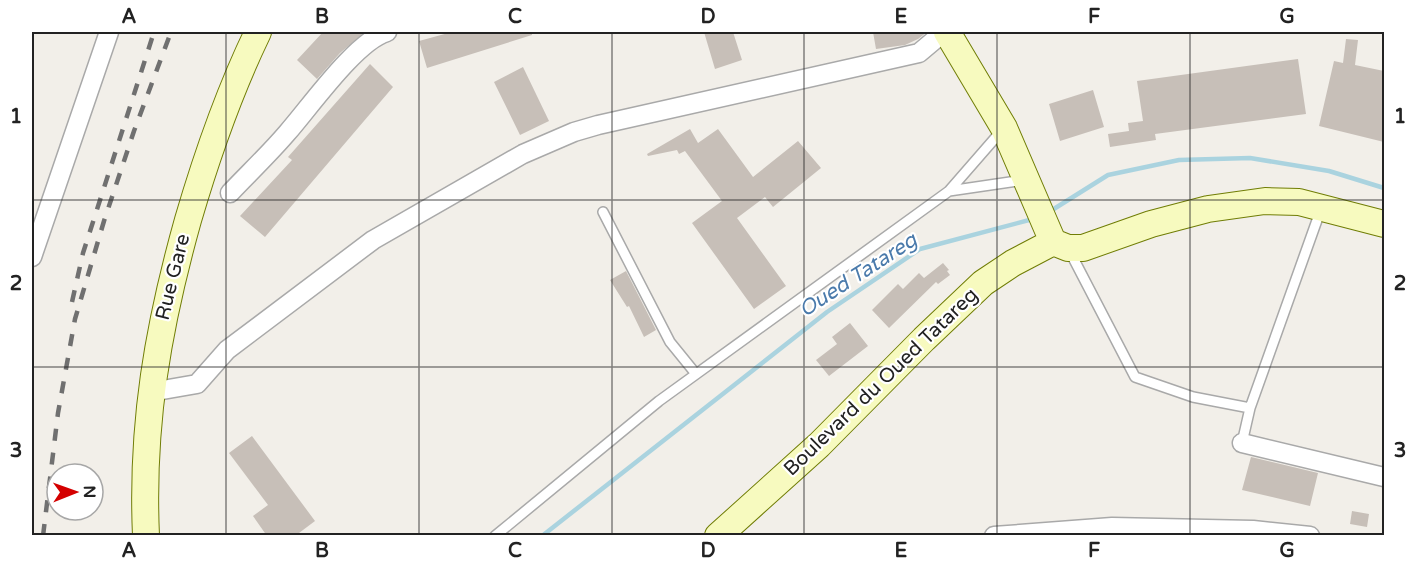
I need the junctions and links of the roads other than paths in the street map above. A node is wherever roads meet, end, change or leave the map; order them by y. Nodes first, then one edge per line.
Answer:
1 (110, 32) edge
2 (245, 32) edge
3 (258, 32) edge
4 (946, 32) edge
5 (378, 33) edge
6 (1004, 128) junction
7 (1030, 187) junction
8 (949, 191) junction
9 (230, 194) dead end
10 (1322, 207) junction
11 (603, 212) dead end
12 (1384, 224) edge
13 (1056, 238) junction
14 (32, 257) edge
15 (696, 375) junction
16 (151, 392) junction
17 (1250, 408) junction
18 (1242, 443) joint
19 (1384, 477) edge
20 (134, 536) edge
21 (146, 536) edge
22 (495, 536) edge
23 (718, 536) edge
24 (994, 536) edge
25 (1310, 536) edge

1 - 14 street
2 - 20 main road, Rue Gare
3 - 16 main road, Rue Gare
4 - 6 main road
4 - 16 street
5 - 9 street
6 - 7 main road
6 - 8 lane
7 - 8 lane
7 - 13 main road
8 - 15 lane
10 - 12 main road, Boulevard du Oued Tatareg
10 - 13 main road, Boulevard du Oued Tatareg
10 - 17 lane
11 - 15 lane
13 - 17 lane
13 - 23 main road, Boulevard du Oued Tatareg
15 - 22 lane
16 - 21 main road, Rue Gare
17 - 18 lane
18 - 19 street
24 - 25 street

